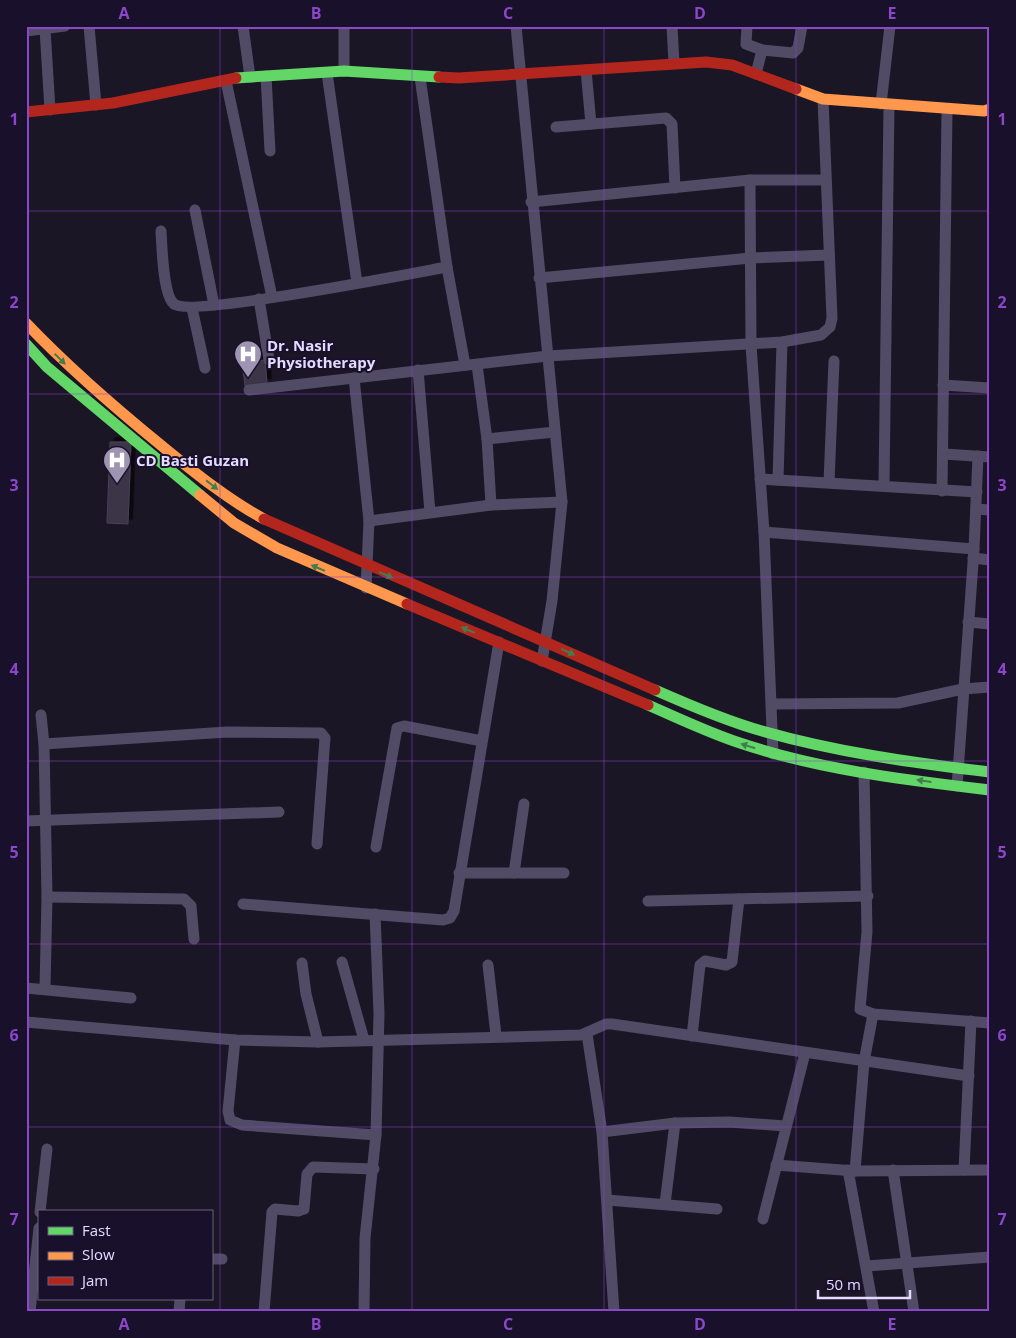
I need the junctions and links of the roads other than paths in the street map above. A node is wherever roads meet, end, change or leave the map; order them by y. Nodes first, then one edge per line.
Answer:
1 (65, 26) edge
2 (89, 26) edge
3 (243, 26) edge
4 (344, 26) edge
5 (516, 26) edge
6 (672, 26) edge
7 (747, 26) edge
8 (802, 26) edge
9 (890, 26) edge
10 (45, 29) junction
11 (26, 31) edge
12 (762, 50) junction
13 (674, 63) junction
14 (586, 70) junction
15 (344, 71) junction
16 (327, 72) junction
17 (756, 74) junction
18 (519, 75) junction
19 (266, 76) junction
20 (420, 77) junction
21 (250, 78) junction
22 (226, 81) junction
23 (823, 99) junction
24 (96, 104) junction
25 (885, 105) junction
26 (990, 109) edge
27 (50, 110) junction
28 (947, 110) junction
29 (26, 112) edge
30 (591, 124) junction
31 (556, 127) dead end
32 (270, 151) dead end
33 (750, 180) junction
34 (826, 180) junction
35 (675, 188) junction
36 (531, 202) junction
37 (194, 210) dead end
38 (161, 231) dead end
39 (829, 255) junction
40 (751, 258) junction
41 (447, 267) junction
42 (539, 278) junction
43 (357, 283) junction
44 (272, 297) junction
45 (259, 299) junction
46 (214, 305) junction
47 (192, 308) junction
48 (26, 323) edge
49 (782, 342) junction
50 (26, 344) edge
51 (751, 345) junction
52 (548, 356) junction
53 (269, 360) dead end
54 (834, 361) dead end
55 (471, 365) junction
56 (205, 368) dead end
57 (418, 370) junction
58 (354, 378) junction
59 (943, 385) junction
60 (990, 388) edge
61 (249, 390) dead end
62 (555, 432) junction
63 (486, 438) junction
64 (944, 454) junction
65 (984, 456) edge
66 (760, 479) junction
67 (778, 480) junction
68 (829, 482) junction
69 (884, 485) junction
70 (942, 490) junction
71 (977, 492) junction
72 (562, 502) junction
73 (491, 505) junction
74 (976, 509) junction
75 (990, 510) edge
76 (430, 512) junction
77 (369, 521) junction
78 (764, 532) junction
79 (974, 554) junction
80 (990, 560) edge
81 (367, 567) junction
82 (366, 588) junction
83 (968, 622) junction
84 (990, 624) edge
85 (499, 642) junction
86 (547, 643) junction
87 (542, 661) junction
88 (990, 687) edge
89 (962, 689) junction
90 (773, 704) junction
91 (40, 715) dead end
92 (774, 734) junction
93 (482, 741) junction
94 (44, 744) junction
95 (774, 754) junction
96 (958, 768) junction
97 (864, 772) junction
98 (990, 772) edge
99 (957, 786) junction
100 (990, 790) edge
101 (524, 804) dead end
102 (279, 812) dead end
103 (45, 819) junction
104 (26, 820) edge
105 (316, 844) dead end
106 (376, 847) dead end
107 (460, 873) junction
108 (514, 873) junction
109 (564, 873) dead end
110 (868, 896) junction
111 (47, 897) junction
112 (739, 899) junction
113 (648, 901) dead end
114 (243, 904) dead end
115 (375, 914) junction
116 (194, 939) dead end
117 (342, 962) dead end
118 (302, 963) dead end
119 (488, 965) dead end
120 (26, 988) edge
121 (45, 988) junction
122 (131, 998) dead end
123 (873, 1014) junction
124 (971, 1021) junction
125 (26, 1022) edge
126 (990, 1023) edge
127 (587, 1034) junction
128 (496, 1035) junction
129 (692, 1036) junction
130 (378, 1039) junction
131 (235, 1040) junction
132 (364, 1040) junction
133 (318, 1042) junction
134 (805, 1053) junction
135 (864, 1062) junction
136 (969, 1076) junction
137 (675, 1122) junction
138 (785, 1126) junction
139 (602, 1132) junction
140 (376, 1135) junction
141 (47, 1149) dead end
142 (776, 1165) junction
143 (374, 1168) junction
144 (894, 1170) junction
145 (964, 1170) junction
146 (990, 1170) edge
147 (852, 1171) junction
148 (607, 1200) junction
149 (665, 1204) junction
150 (717, 1209) dead end
151 (40, 1210) edge
152 (763, 1219) dead end
153 (38, 1237) edge
154 (990, 1257) edge
155 (906, 1262) junction
156 (867, 1266) junction
157 (30, 1312) edge
158 (264, 1312) edge
159 (364, 1312) edge
160 (614, 1312) edge
161 (874, 1312) edge
162 (914, 1312) edge

1 - 10 street
2 - 24 street
3 - 21 street
4 - 15 street
5 - 18 street
6 - 13 street
7 - 12 street
8 - 12 street
9 - 25 street
10 - 11 street
10 - 27 street
12 - 17 street
13 - 14 street
13 - 17 street
14 - 18 street
14 - 30 street
15 - 16 street
15 - 20 street
16 - 19 street
16 - 43 street
17 - 23 street
18 - 20 street
18 - 36 street
19 - 21 street
19 - 32 street
20 - 41 street
21 - 22 street
22 - 24 street
22 - 44 street
23 - 25 street
23 - 34 street
24 - 27 street
25 - 28 street
25 - 69 street
26 - 28 street
27 - 29 street
28 - 59 street
30 - 31 street
30 - 35 street
33 - 34 street
33 - 35 street
33 - 40 street
34 - 39 street
35 - 36 street
36 - 42 street
37 - 46 street
38 - 47 street
39 - 40 street
39 - 49 street
40 - 42 street
40 - 51 street
41 - 43 street
41 - 55 street
42 - 52 street
43 - 44 street
44 - 45 street
45 - 46 street
45 - 53 street
46 - 47 street
47 - 56 street
48 -> 81 street
49 - 51 street
49 - 67 street
82 -> 50 street
51 - 52 street
51 - 66 street
52 - 55 street
52 - 62 street
54 - 68 street
55 - 57 street
55 - 63 street
57 - 58 street
57 - 76 street
58 - 61 street
58 - 77 street
59 - 60 street
59 - 64 street
62 - 63 street
62 - 72 street
63 - 73 street
64 - 65 street
64 - 70 street
65 - 71 street
66 - 67 street
66 - 78 street
67 - 68 street
68 - 69 street
69 - 70 street
70 - 71 street
71 - 74 street
72 - 73 street
72 - 86 street
73 - 76 street
74 - 75 street
74 - 79 street
76 - 77 street
77 - 81 street
78 - 79 street
78 - 90 street
79 - 80 street
79 - 83 street
81 - 82 street
81 -> 86 street
85 -> 82 street
83 - 84 street
83 - 89 street
85 - 87 street
85 - 93 street
86 - 87 street
86 -> 92 street
95 -> 87 street
88 - 89 street
89 - 90 street
89 - 96 street
90 - 92 street
91 - 94 street
92 - 95 street
92 - 96 street
93 - 106 street
93 - 107 street
94 - 103 street
94 - 105 street
95 - 97 street
96 - 98 street
96 - 99 street
99 -> 97 street
97 - 110 street
99 - 100 street
101 - 108 street
102 - 103 street
103 - 104 street
103 - 111 street
107 - 108 street
107 - 115 street
108 - 109 street
110 - 112 street
110 - 123 street
111 - 116 street
111 - 121 street
112 - 113 street
112 - 129 street
114 - 115 street
115 - 130 street
117 - 132 street
118 - 133 street
119 - 128 street
120 - 121 street
121 - 122 street
123 - 124 street
123 - 135 street
124 - 126 street
124 - 136 street
125 - 131 street
127 - 128 street
127 - 129 street
127 - 139 street
128 - 130 street
129 - 134 street
130 - 132 street
130 - 140 street
131 - 133 street
131 - 140 street
132 - 133 street
134 - 135 street
134 - 138 street
135 - 136 street
135 - 147 street
136 - 145 street
137 - 138 street
137 - 139 street
137 - 149 street
138 - 142 street
139 - 148 street
140 - 143 street
141 - 151 street
142 - 147 street
142 - 152 street
143 - 158 street
143 - 159 street
144 - 145 street
144 - 147 street
144 - 155 street
145 - 146 street
147 - 156 street
148 - 149 street
148 - 160 street
149 - 150 street
153 - 157 street
154 - 155 street
155 - 156 street
155 - 162 street
156 - 161 street

